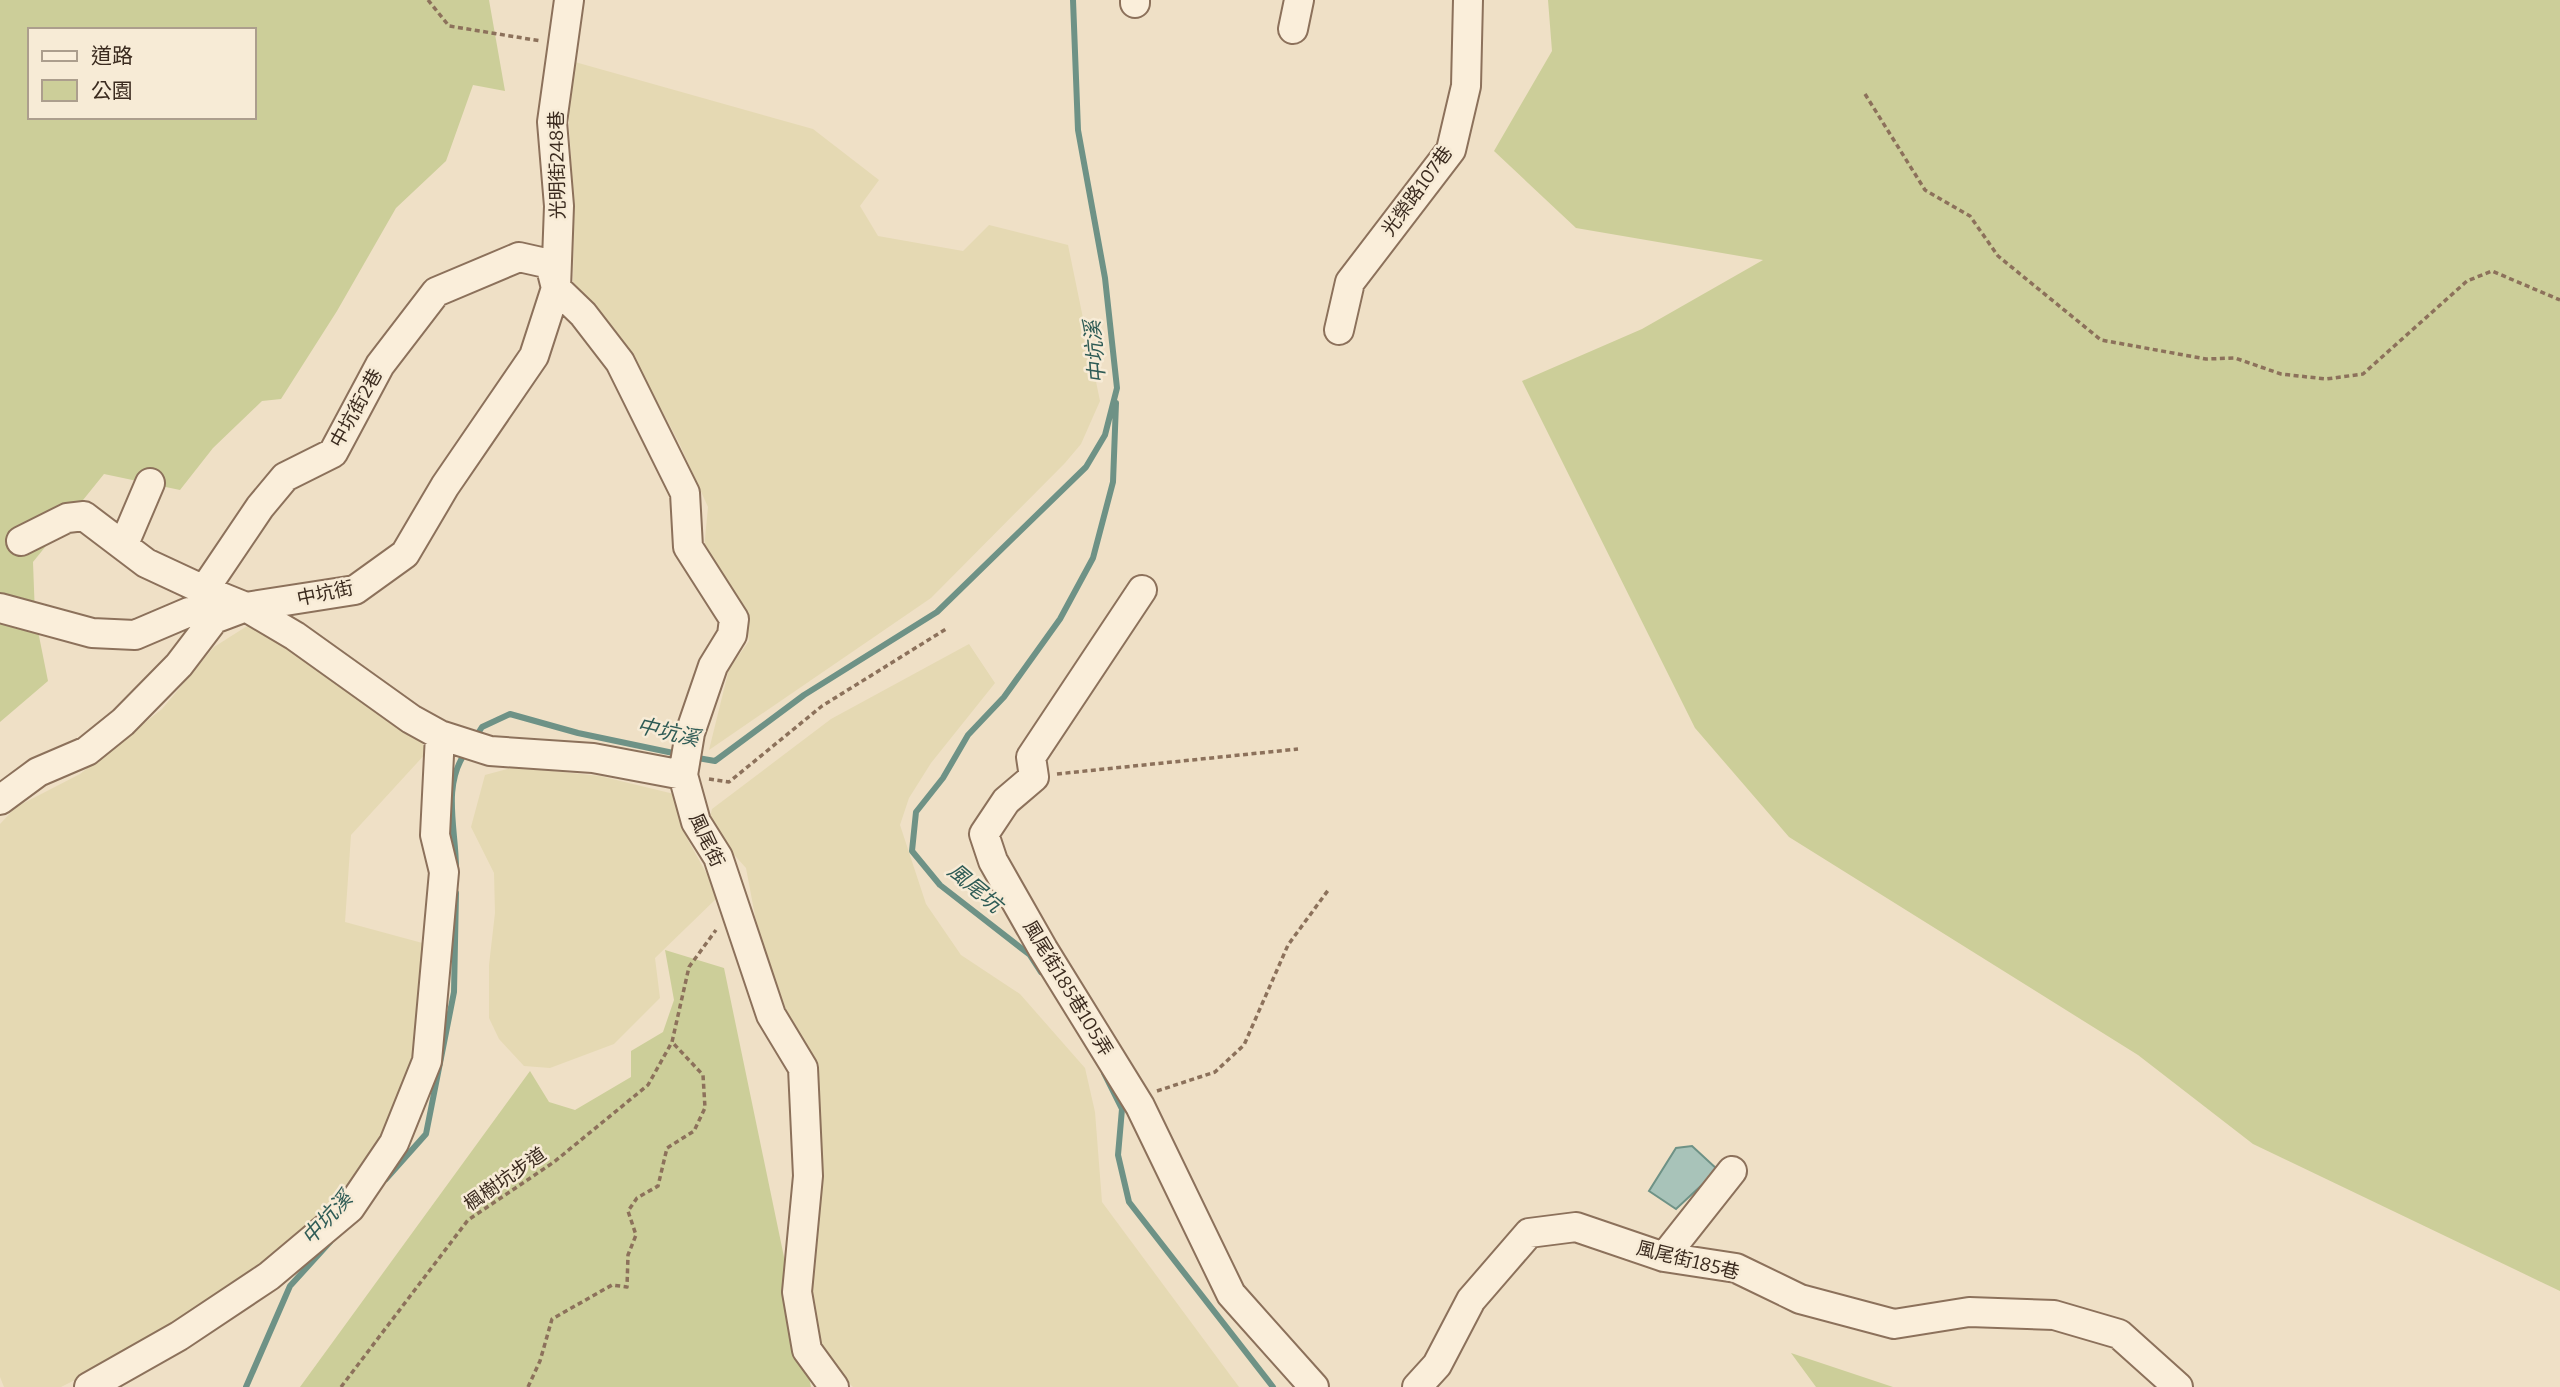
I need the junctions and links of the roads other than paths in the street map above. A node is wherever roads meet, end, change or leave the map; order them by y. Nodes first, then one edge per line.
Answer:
1 (569, 0) edge
2 (1299, 0) edge
3 (1468, 0) edge
4 (1293, 29) dead end
5 (556, 288) junction
6 (1339, 330) dead end
7 (150, 482) dead end
8 (21, 541) dead end
9 (124, 544) junction
10 (204, 590) junction
11 (1142, 590) dead end
12 (246, 607) junction
13 (0, 608) edge
14 (214, 619) junction
15 (440, 735) junction
16 (683, 775) junction
17 (0, 800) edge
18 (1731, 1171) dead end
19 (1664, 1257) junction
20 (89, 1387) edge
21 (834, 1387) edge
22 (1314, 1387) edge
23 (1416, 1387) edge
24 (2178, 1387) edge

1 - 5 street, 光明街248巷
2 - 4 street
3 - 6 street, 光榮路107巷
5 - 10 street, 中坑街2巷
5 - 12 street, 中坑街
5 - 16 street, 風尾街
7 - 9 street
8 - 9 street
9 - 10 street
10 - 12 street
11 - 22 street, 風尾街185巷105弄
12 - 14 street, 中坑街
12 - 15 street
13 - 14 street
14 - 17 street
15 - 16 street
15 - 20 street
16 - 21 street, 風尾街
18 - 19 street
19 - 23 street, 風尾街185巷
19 - 24 street, 風尾街185巷

